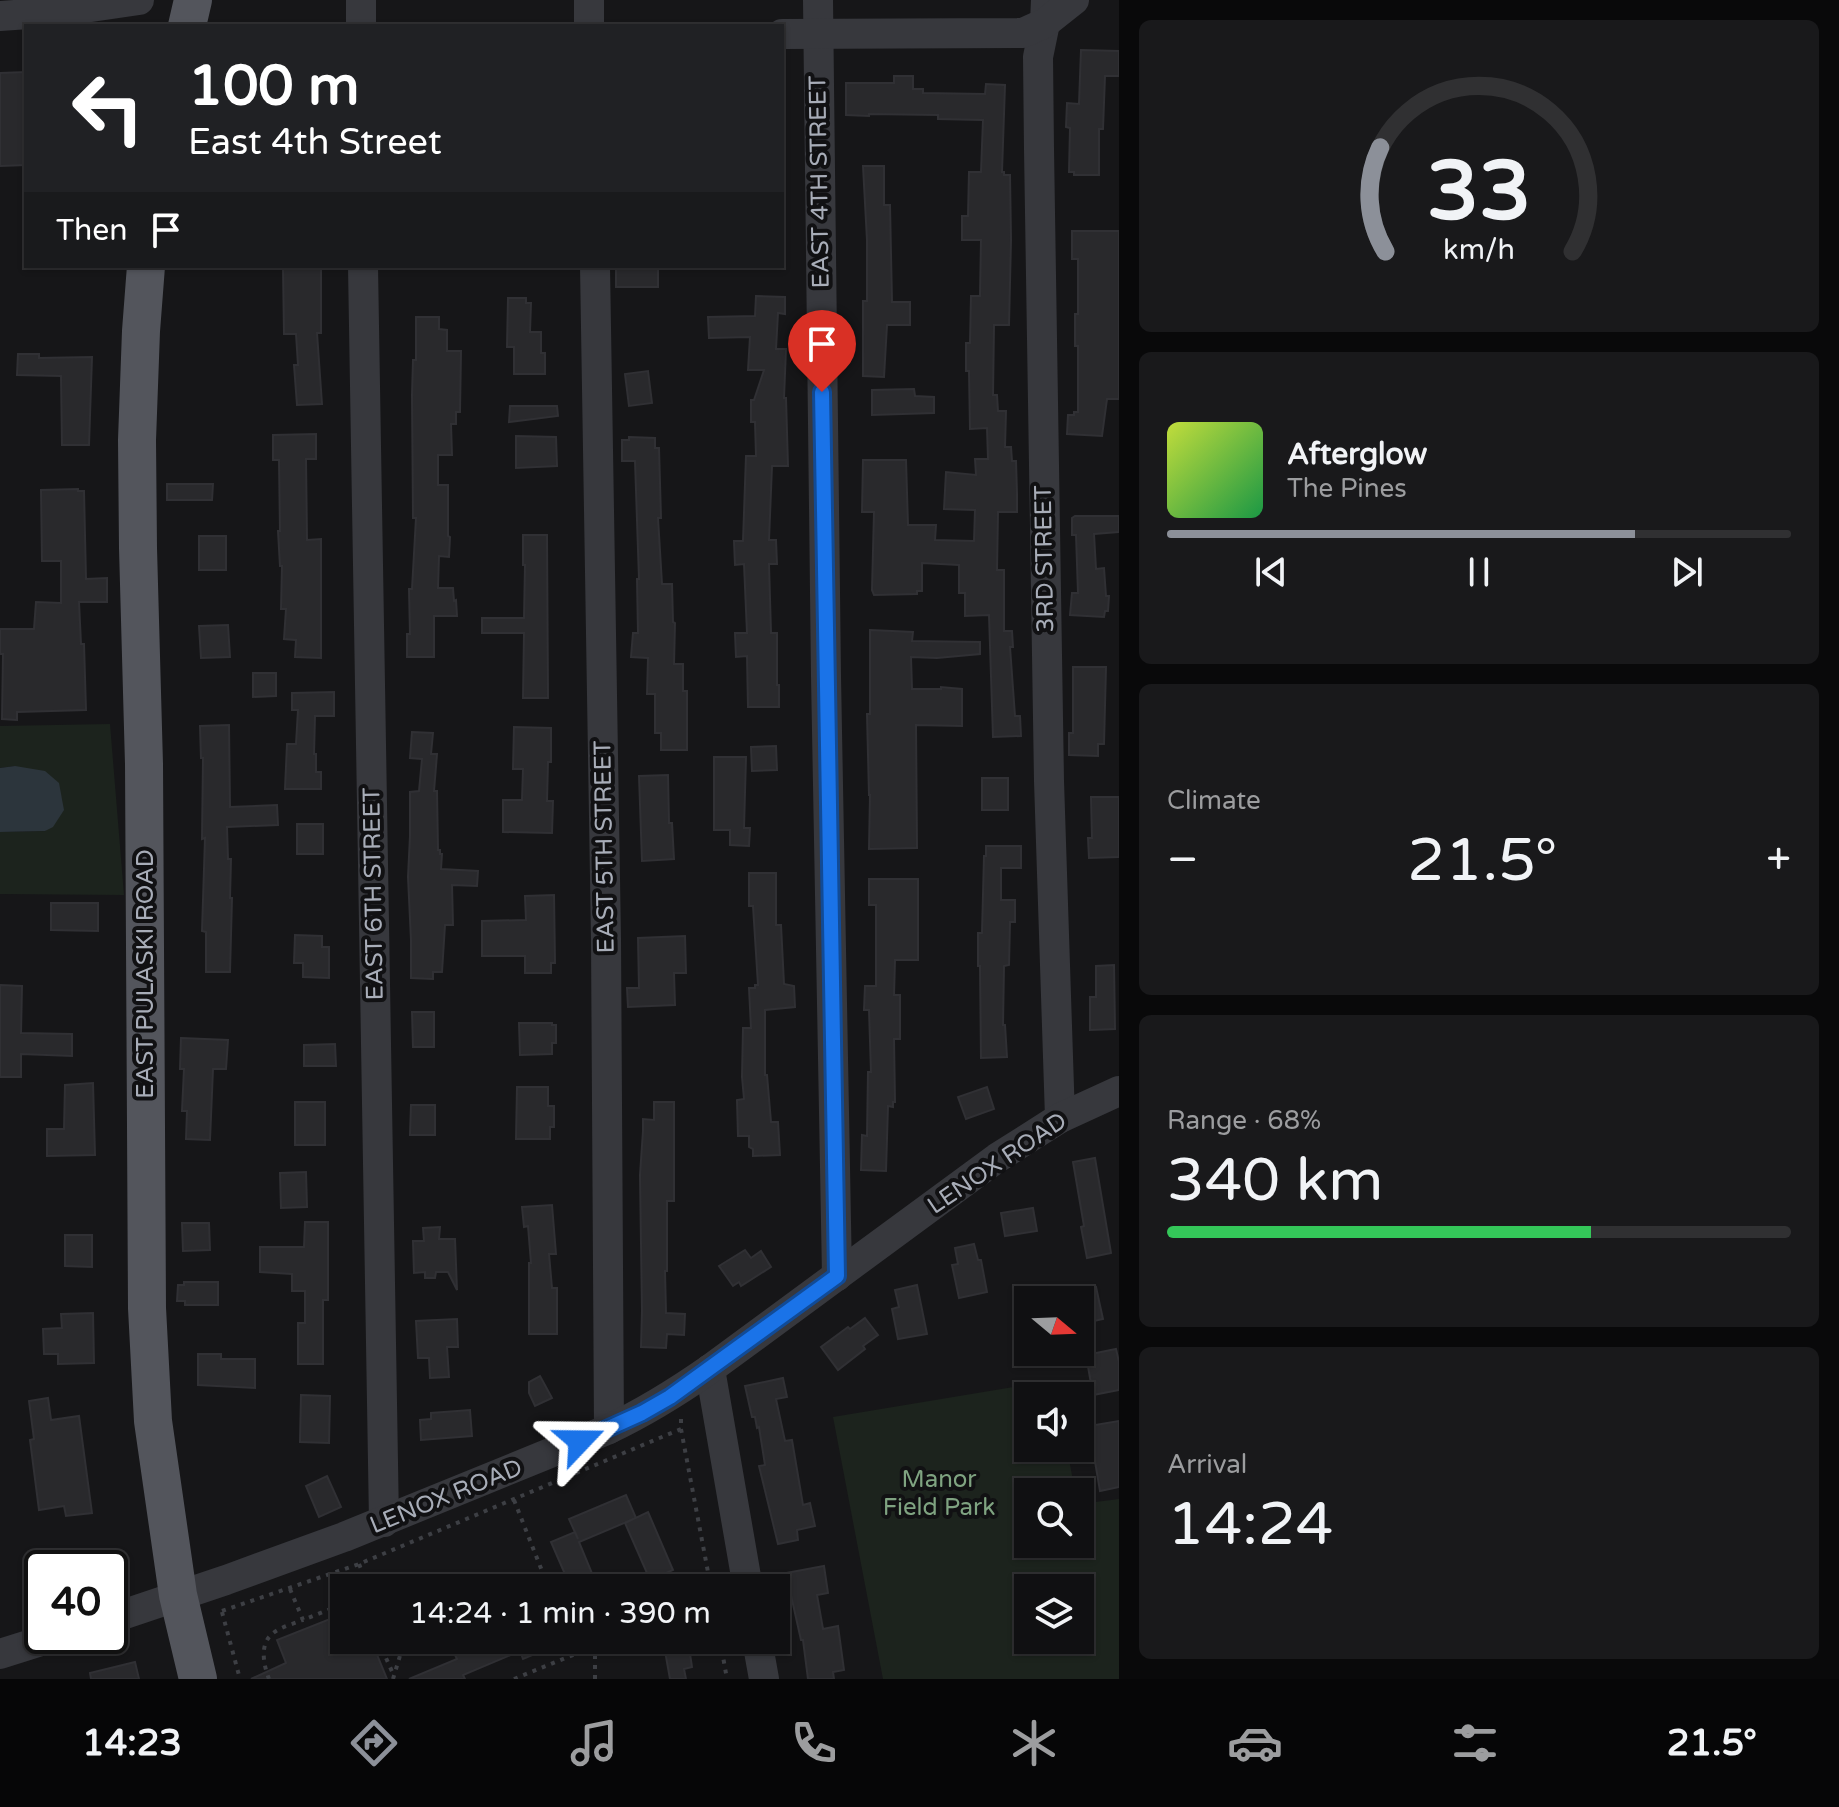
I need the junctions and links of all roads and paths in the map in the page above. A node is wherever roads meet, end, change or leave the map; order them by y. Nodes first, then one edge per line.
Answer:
1 (139, 0) edge
2 (193, 0) edge
3 (361, 0) edge
4 (589, 0) edge
5 (818, 0) edge
6 (1074, 0) edge
7 (1045, 12) edge
8 (0, 19) edge
9 (187, 24) edge
10 (361, 24) edge
11 (589, 24) edge
12 (24, 26) edge
13 (784, 34) edge
14 (818, 34) junction
15 (146, 268) edge
16 (363, 268) edge
17 (595, 268) edge
18 (1119, 1091) edge
19 (1060, 1118) junction
20 (837, 1276) junction
21 (710, 1369) junction
22 (681, 1414) dead end
23 (609, 1429) junction
24 (681, 1429) junction
25 (513, 1499) junction
26 (384, 1522) junction
27 (359, 1564) junction
28 (363, 1574) edge
29 (543, 1574) edge
30 (709, 1574) edge
31 (746, 1574) edge
32 (290, 1589) junction
33 (178, 1595) junction
34 (330, 1610) edge
35 (128, 1613) edge
36 (303, 1620) junction
37 (24, 1646) edge
38 (0, 1654) edge
39 (384, 1654) edge
40 (401, 1654) edge
41 (570, 1654) edge
42 (594, 1654) edge
43 (723, 1654) edge
44 (760, 1654) edge
45 (537, 1669) junction
46 (394, 1677) edge
47 (198, 1679) edge
48 (240, 1679) edge
49 (269, 1679) edge
50 (514, 1679) edge
51 (539, 1679) edge
52 (595, 1679) edge
53 (727, 1679) edge
54 (764, 1679) edge

1 - 8 street
2 - 9 main road
3 - 10 street
4 - 11 street
5 - 14 street, EAST 4TH STREET
6 - 7 street
7 - 14 street
7 - 19 street, 3RD STREET
8 - 12 street
13 - 14 street
14 - 20 street, EAST 4TH STREET
15 - 33 main road, EAST PULASKI ROAD
16 - 26 street, EAST 6TH STREET
17 - 23 street, EAST 5TH STREET
18 - 19 street, LENOX ROAD
19 - 20 street, LENOX ROAD
20 - 21 street, LENOX ROAD
21 - 23 street, LENOX ROAD
21 - 31 street
22 - 24 path
23 - 26 street, LENOX ROAD
24 - 25 path
24 - 30 path
25 - 27 path
25 - 29 path
26 - 33 street, LENOX ROAD
27 - 28 path
27 - 32 path
32 - 36 path
32 - 48 path
33 - 35 street, LENOX ROAD
33 - 47 main road, EAST PULASKI ROAD
34 - 36 path
36 - 49 path
37 - 38 street
39 - 46 path
40 - 46 path
41 - 45 path
42 - 52 path
43 - 53 path
44 - 54 street
45 - 50 path
45 - 51 path

